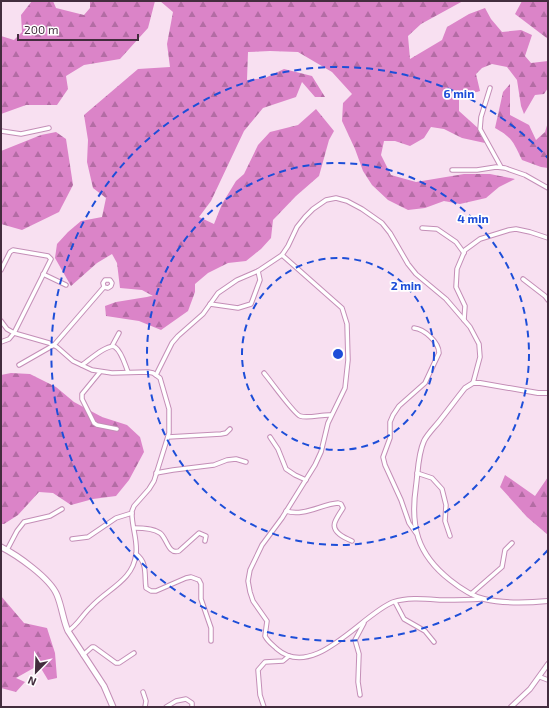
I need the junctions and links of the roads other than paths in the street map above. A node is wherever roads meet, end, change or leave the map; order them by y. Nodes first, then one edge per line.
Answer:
1 (490, 88) dead end
2 (49, 128) dead end
3 (1, 131) edge
4 (501, 167) junction
5 (452, 170) dead end
6 (548, 188) edge
7 (422, 228) dead end
8 (548, 238) edge
9 (464, 253) junction
10 (282, 255) junction
11 (1, 270) edge
12 (258, 271) junction
13 (44, 274) junction
14 (523, 279) dead end
15 (66, 285) dead end
16 (104, 287) dead end
17 (548, 300) edge
18 (210, 304) junction
19 (464, 320) junction
20 (1, 321) edge
21 (414, 328) dead end
22 (14, 333) junction
23 (119, 333) dead end
24 (1, 342) edge
25 (54, 345) junction
26 (112, 346) junction
27 (19, 365) dead end
28 (82, 365) junction
29 (100, 372) junction
30 (128, 372) junction
31 (264, 373) dead end
32 (156, 375) junction
33 (473, 384) junction
34 (548, 394) edge
35 (331, 415) junction
36 (117, 428) dead end
37 (230, 429) dead end
38 (168, 437) junction
39 (270, 437) dead end
40 (246, 462) dead end
41 (156, 473) junction
42 (417, 473) junction
43 (306, 480) junction
44 (62, 508) dead end
45 (286, 511) junction
46 (132, 513) junction
47 (134, 528) junction
48 (416, 533) junction
49 (450, 536) dead end
50 (72, 539) dead end
51 (352, 541) dead end
52 (204, 542) dead end
53 (512, 542) dead end
54 (1, 547) edge
55 (7, 550) junction
56 (136, 554) junction
57 (471, 594) junction
58 (482, 598) junction
59 (548, 600) edge
60 (395, 602) junction
61 (364, 622) junction
62 (68, 632) junction
63 (211, 641) dead end
64 (434, 642) dead end
65 (134, 653) dead end
66 (83, 655) junction
67 (289, 656) junction
68 (548, 664) edge
69 (540, 677) junction
70 (548, 680) edge
71 (143, 692) dead end
72 (360, 694) dead end
73 (113, 707) edge
74 (145, 707) edge
75 (166, 707) edge
76 (192, 707) edge
77 (264, 707) edge
78 (511, 707) edge

1 - 4 street
2 - 3 street
4 - 5 street
4 - 6 street
7 - 9 street
8 - 9 street
9 - 19 street
10 - 12 street
10 - 19 street
10 - 35 street
11 - 13 street
12 - 18 street
12 - 18 street
13 - 15 street
13 - 22 street
14 - 17 street
16 - 25 street
18 - 32 street
19 - 33 street
20 - 22 street
21 - 48 street
22 - 24 street
22 - 25 street
23 - 26 street
25 - 27 street
25 - 28 street
26 - 28 street
26 - 30 street
28 - 29 street
29 - 30 street
29 - 36 street
30 - 32 street
31 - 35 street
32 - 38 street
33 - 34 street
33 - 42 street
35 - 43 street
37 - 38 street
38 - 41 street
39 - 43 street
40 - 41 street
41 - 46 street
42 - 48 street
42 - 49 street
43 - 45 street
44 - 55 street
45 - 51 street
45 - 67 street
46 - 47 street
46 - 50 street
47 - 52 street
47 - 56 street
48 - 57 street
53 - 57 street
54 - 55 main road
55 - 62 main road
56 - 62 street
56 - 63 street
57 - 58 street
58 - 59 street
58 - 60 street
60 - 61 street
60 - 64 street
61 - 67 street
61 - 72 street
62 - 66 main road
65 - 66 street
66 - 73 main road
67 - 77 street
68 - 69 street
69 - 70 street
69 - 78 street
71 - 74 street
75 - 76 street

